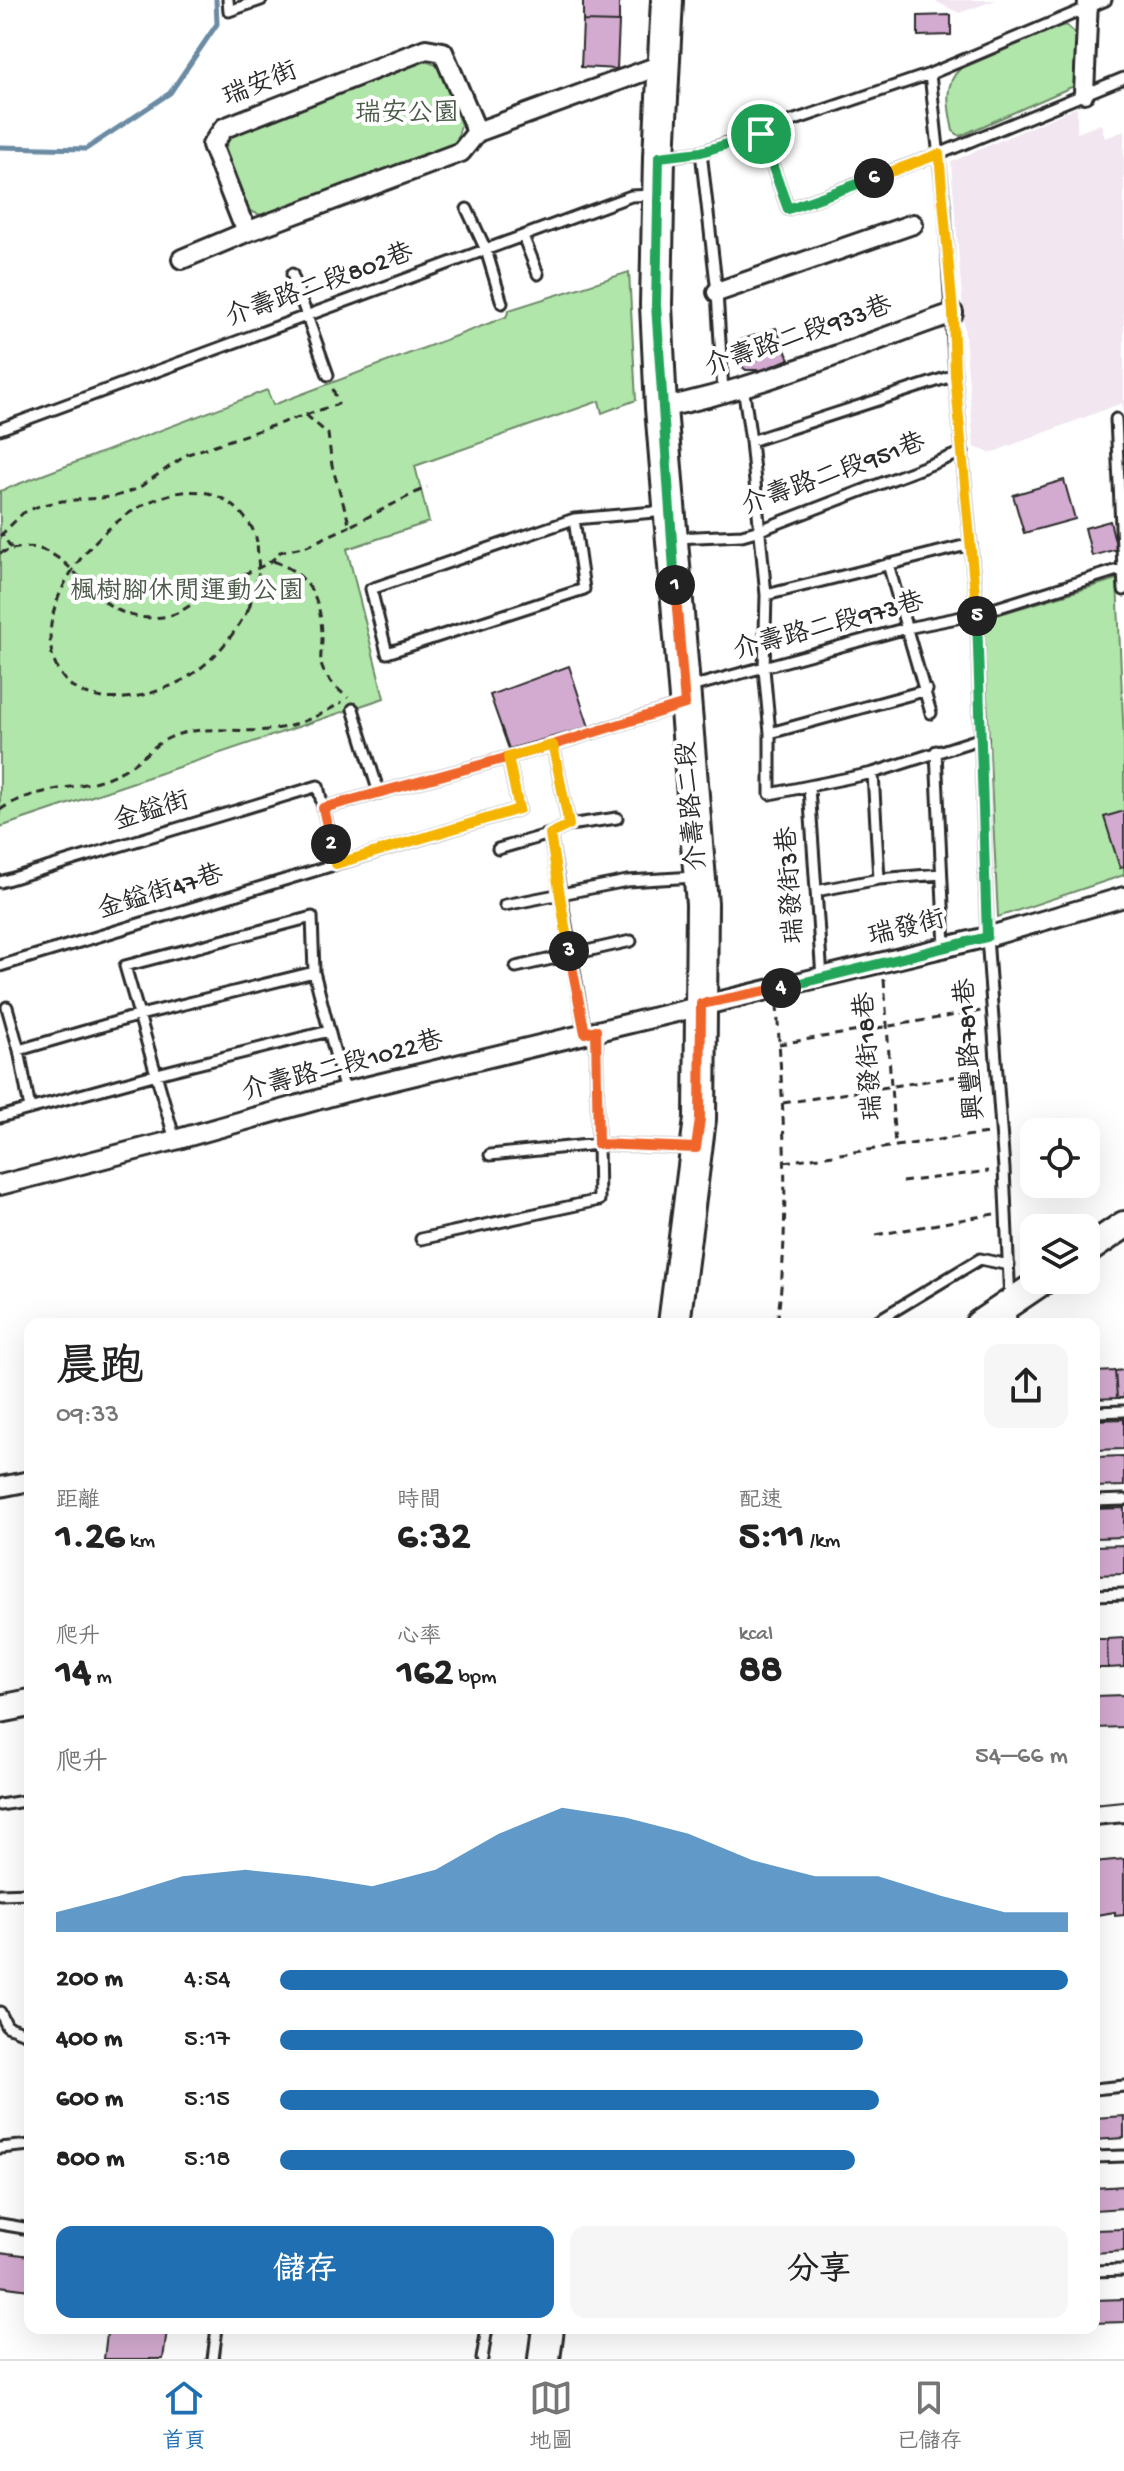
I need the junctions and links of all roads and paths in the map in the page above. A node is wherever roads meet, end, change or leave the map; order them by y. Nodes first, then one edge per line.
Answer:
1 (228, 0) edge
2 (261, 0) edge
3 (667, 0) edge
4 (1106, 0) edge
5 (1088, 4) edge
6 (664, 64) junction
7 (930, 74) junction
8 (1124, 78) edge
9 (1084, 93) junction
10 (477, 132) junction
11 (761, 134) junction
12 (701, 152) junction
13 (939, 154) junction
14 (659, 157) junction
15 (658, 194) junction
16 (467, 209) dead end
17 (913, 224) dead end
18 (249, 231) junction
19 (523, 236) junction
20 (486, 250) junction
21 (182, 259) dead end
22 (292, 274) dead end
23 (538, 274) dead end
24 (717, 292) junction
25 (502, 303) dead end
26 (953, 313) junction
27 (309, 315) junction
28 (328, 375) joint
29 (955, 375) junction
30 (743, 386) junction
31 (723, 392) junction
32 (661, 408) junction
33 (306, 415) junction
34 (1116, 419) dead end
35 (0, 429) edge
36 (751, 441) junction
37 (963, 452) junction
38 (1122, 481) edge
39 (427, 487) dead end
40 (574, 519) junction
41 (670, 525) junction
42 (350, 526) junction
43 (760, 530) junction
44 (1, 535) edge
45 (971, 544) junction
46 (12, 549) junction
47 (0, 553) edge
48 (273, 561) junction
49 (888, 564) junction
50 (1123, 568) edge
51 (71, 571) junction
52 (1124, 590) edge
53 (766, 595) junction
54 (977, 614) junction
55 (907, 628) junction
56 (764, 669) junction
57 (927, 690) junction
58 (685, 696) junction
59 (353, 709) dead end
60 (931, 713) dead end
61 (770, 733) junction
62 (982, 738) junction
63 (553, 745) junction
64 (936, 751) junction
65 (508, 757) junction
66 (873, 773) junction
67 (809, 788) junction
68 (379, 793) junction
69 (323, 808) junction
70 (0, 810) edge
71 (617, 818) dead end
72 (569, 825) junction
73 (550, 834) junction
74 (498, 849) dead end
75 (336, 864) junction
76 (941, 874) junction
77 (700, 876) junction
78 (879, 879) junction
79 (0, 882) edge
80 (816, 891) junction
81 (558, 893) junction
82 (1124, 897) edge
83 (505, 905) dead end
84 (987, 937) junction
85 (631, 941) dead end
86 (945, 948) junction
87 (570, 954) junction
88 (882, 963) junction
89 (0, 966) edge
90 (516, 967) dead end
91 (314, 972) junction
92 (822, 978) junction
93 (775, 989) junction
94 (701, 1004) junction
95 (7, 1007) dead end
96 (991, 1009) junction
97 (140, 1015) junction
98 (888, 1027) junction
99 (329, 1031) junction
100 (590, 1031) junction
101 (779, 1044) junction
102 (19, 1050) junction
103 (996, 1070) junction
104 (157, 1074) junction
105 (892, 1086) junction
106 (345, 1092) junction
107 (783, 1103) junction
108 (30, 1109) junction
109 (0, 1117) edge
110 (1000, 1132) junction
111 (175, 1140) junction
112 (598, 1144) junction
113 (895, 1146) junction
114 (696, 1148) junction
115 (490, 1155) dead end
116 (784, 1162) junction
117 (1004, 1169) junction
118 (902, 1182) dead end
119 (0, 1185) edge
120 (1006, 1212) junction
121 (1124, 1225) edge
122 (876, 1235) dead end
123 (421, 1239) dead end
124 (1100, 1241) edge
125 (1009, 1265) junction
126 (1030, 1294) edge
127 (1010, 1314) edge
128 (675, 1318) edge
129 (778, 1318) edge
130 (882, 1318) edge
131 (1124, 1411) edge
132 (1100, 1412) edge
133 (24, 1482) edge
134 (0, 1487) edge
135 (1124, 1500) edge
136 (1100, 1501) edge
137 (1124, 1594) edge
138 (1100, 1595) edge
139 (24, 1704) edge
140 (0, 1709) edge
141 (24, 1801) edge
142 (0, 1805) edge
143 (1124, 1812) edge
144 (1100, 1814) edge
145 (24, 1893) edge
146 (0, 1894) edge
147 (0, 2012) edge
148 (24, 2033) edge
149 (1124, 2086) edge
150 (1100, 2088) edge
151 (24, 2146) edge
152 (0, 2148) edge
153 (1124, 2156) edge
154 (1100, 2157) edge
155 (0, 2224) edge
156 (24, 2228) edge
157 (1124, 2270) edge
158 (1100, 2271) edge
159 (216, 2334) edge
160 (486, 2334) edge
161 (547, 2334) edge
162 (213, 2359) edge
163 (482, 2359) edge
164 (544, 2359) edge

1 - 2 lane
3 - 6 main road, 介壽路二段
4 - 5 lane
5 - 7 lane
5 - 9 street
6 - 10 street
6 - 14 main road, 介壽路二段
7 - 11 lane
7 - 13 lane, 興豐路781巷
8 - 9 lane
9 - 13 lane
10 - 18 street
10 - 18 street, 瑞安街
11 - 12 lane
11 - 13 lane
12 - 14 lane
12 - 24 lane
13 - 26 lane, 興豐路781巷
14 - 15 main road, 介壽路二段
15 - 19 lane, 介壽路二段802巷
15 - 32 main road, 介壽路二段
16 - 20 lane
17 - 24 street
18 - 21 street
19 - 20 lane, 介壽路二段802巷
19 - 23 lane
20 - 25 lane
20 - 27 lane, 介壽路二段802巷
22 - 27 lane
24 - 31 lane
26 - 29 lane, 興豐路781巷
26 - 30 street, 介壽路二段933巷
27 - 28 lane
27 - 35 lane, 介壽路二段802巷
28 - 33 path
29 - 36 lane
29 - 37 lane, 興豐路781巷
30 - 31 street, 介壽路二段933巷
30 - 36 lane
31 - 32 street, 介壽路二段933巷
32 - 41 main road, 介壽路二段
33 - 42 path
33 - 44 path
34 - 38 lane
36 - 43 lane
37 - 43 lane, 介壽路二段951巷
37 - 45 lane, 興豐路781巷
38 - 50 lane
39 - 42 path
40 - 40 lane, 介壽路二段951巷
40 - 41 lane, 介壽路二段951巷
41 - 43 lane, 介壽路二段951巷
41 - 58 main road, 介壽路二段
42 - 48 path
43 - 53 lane
44 - 46 path
45 - 49 lane
45 - 54 lane, 興豐路781巷
46 - 47 path
46 - 51 path
48 - 51 path
48 - 70 path
49 - 53 lane
49 - 55 lane
50 - 52 lane
50 - 54 lane, 介壽路二段973巷
51 - 51 path, bridge
53 - 56 lane
54 - 55 lane, 介壽路二段973巷
54 - 62 lane, 興豐路781巷
55 - 56 lane, 介壽路二段973巷
55 - 57 lane
56 - 58 lane, 介壽路二段973巷
56 - 61 lane
57 - 60 lane
57 - 61 lane
58 - 63 lane
58 - 77 main road, 介壽路二段
59 - 68 lane
61 - 67 lane
62 - 64 lane
62 - 84 lane, 興豐路781巷
63 - 65 lane
63 - 72 lane
64 - 66 lane
64 - 76 lane
65 - 68 lane
65 - 75 lane, 金鎰街47巷
66 - 67 lane
66 - 78 lane
67 - 80 lane, 瑞發街3巷
68 - 69 lane
69 - 75 lane
69 - 79 lane, 金鎰街
71 - 72 lane
72 - 73 lane
73 - 74 lane
73 - 81 lane
75 - 89 lane, 金鎰街47巷
76 - 78 lane
76 - 86 lane
77 - 81 lane
77 - 94 main road, 介壽路二段
78 - 80 lane
80 - 92 lane, 瑞發街3巷
81 - 83 lane
81 - 87 lane
82 - 84 street, 瑞發街
84 - 86 street, 瑞發街
84 - 96 lane, 興豐路781巷
85 - 87 lane
86 - 88 street, 瑞發街
87 - 90 lane
87 - 100 lane
88 - 92 street, 瑞發街
88 - 98 path, 瑞發街18巷
91 - 97 lane
91 - 97 lane
91 - 99 lane
92 - 93 street, 瑞發街
93 - 94 street, 瑞發街
93 - 101 path
94 - 100 street, 介壽路二段1022巷
94 - 114 main road, 介壽路二段
95 - 102 lane
96 - 98 path
96 - 103 lane, 興豐路781巷
97 - 102 lane
97 - 104 lane
98 - 101 path
98 - 105 path, 瑞發街18巷
99 - 104 lane
99 - 106 lane
100 - 106 street, 介壽路二段1022巷
100 - 112 lane
101 - 107 path
102 - 108 lane
103 - 105 path
103 - 110 lane, 興豐路781巷
104 - 108 lane
104 - 111 lane
105 - 107 path
105 - 113 path, 瑞發街18巷
106 - 111 street, 介壽路二段1022巷
107 - 116 path
108 - 109 lane
110 - 113 path
110 - 117 lane, 興豐路781巷
111 - 119 street, 介壽路二段1022巷
112 - 114 lane
112 - 115 lane
112 - 123 lane
113 - 116 path
114 - 128 main road, 介壽路二段
116 - 129 path
117 - 118 path
117 - 120 lane, 興豐路781巷
120 - 122 path
120 - 125 lane, 興豐路781巷
121 - 124 main road
125 - 127 lane, 興豐路781巷
125 - 130 lane
126 - 127 main road
131 - 132 lane
133 - 134 street
135 - 136 lane
137 - 138 lane
139 - 140 main road
141 - 142 lane
143 - 144 street
145 - 146 lane
147 - 148 lane
149 - 150 lane
151 - 152 lane
153 - 154 lane
155 - 156 lane
157 - 158 lane
159 - 162 lane
160 - 163 lane
161 - 164 main road

